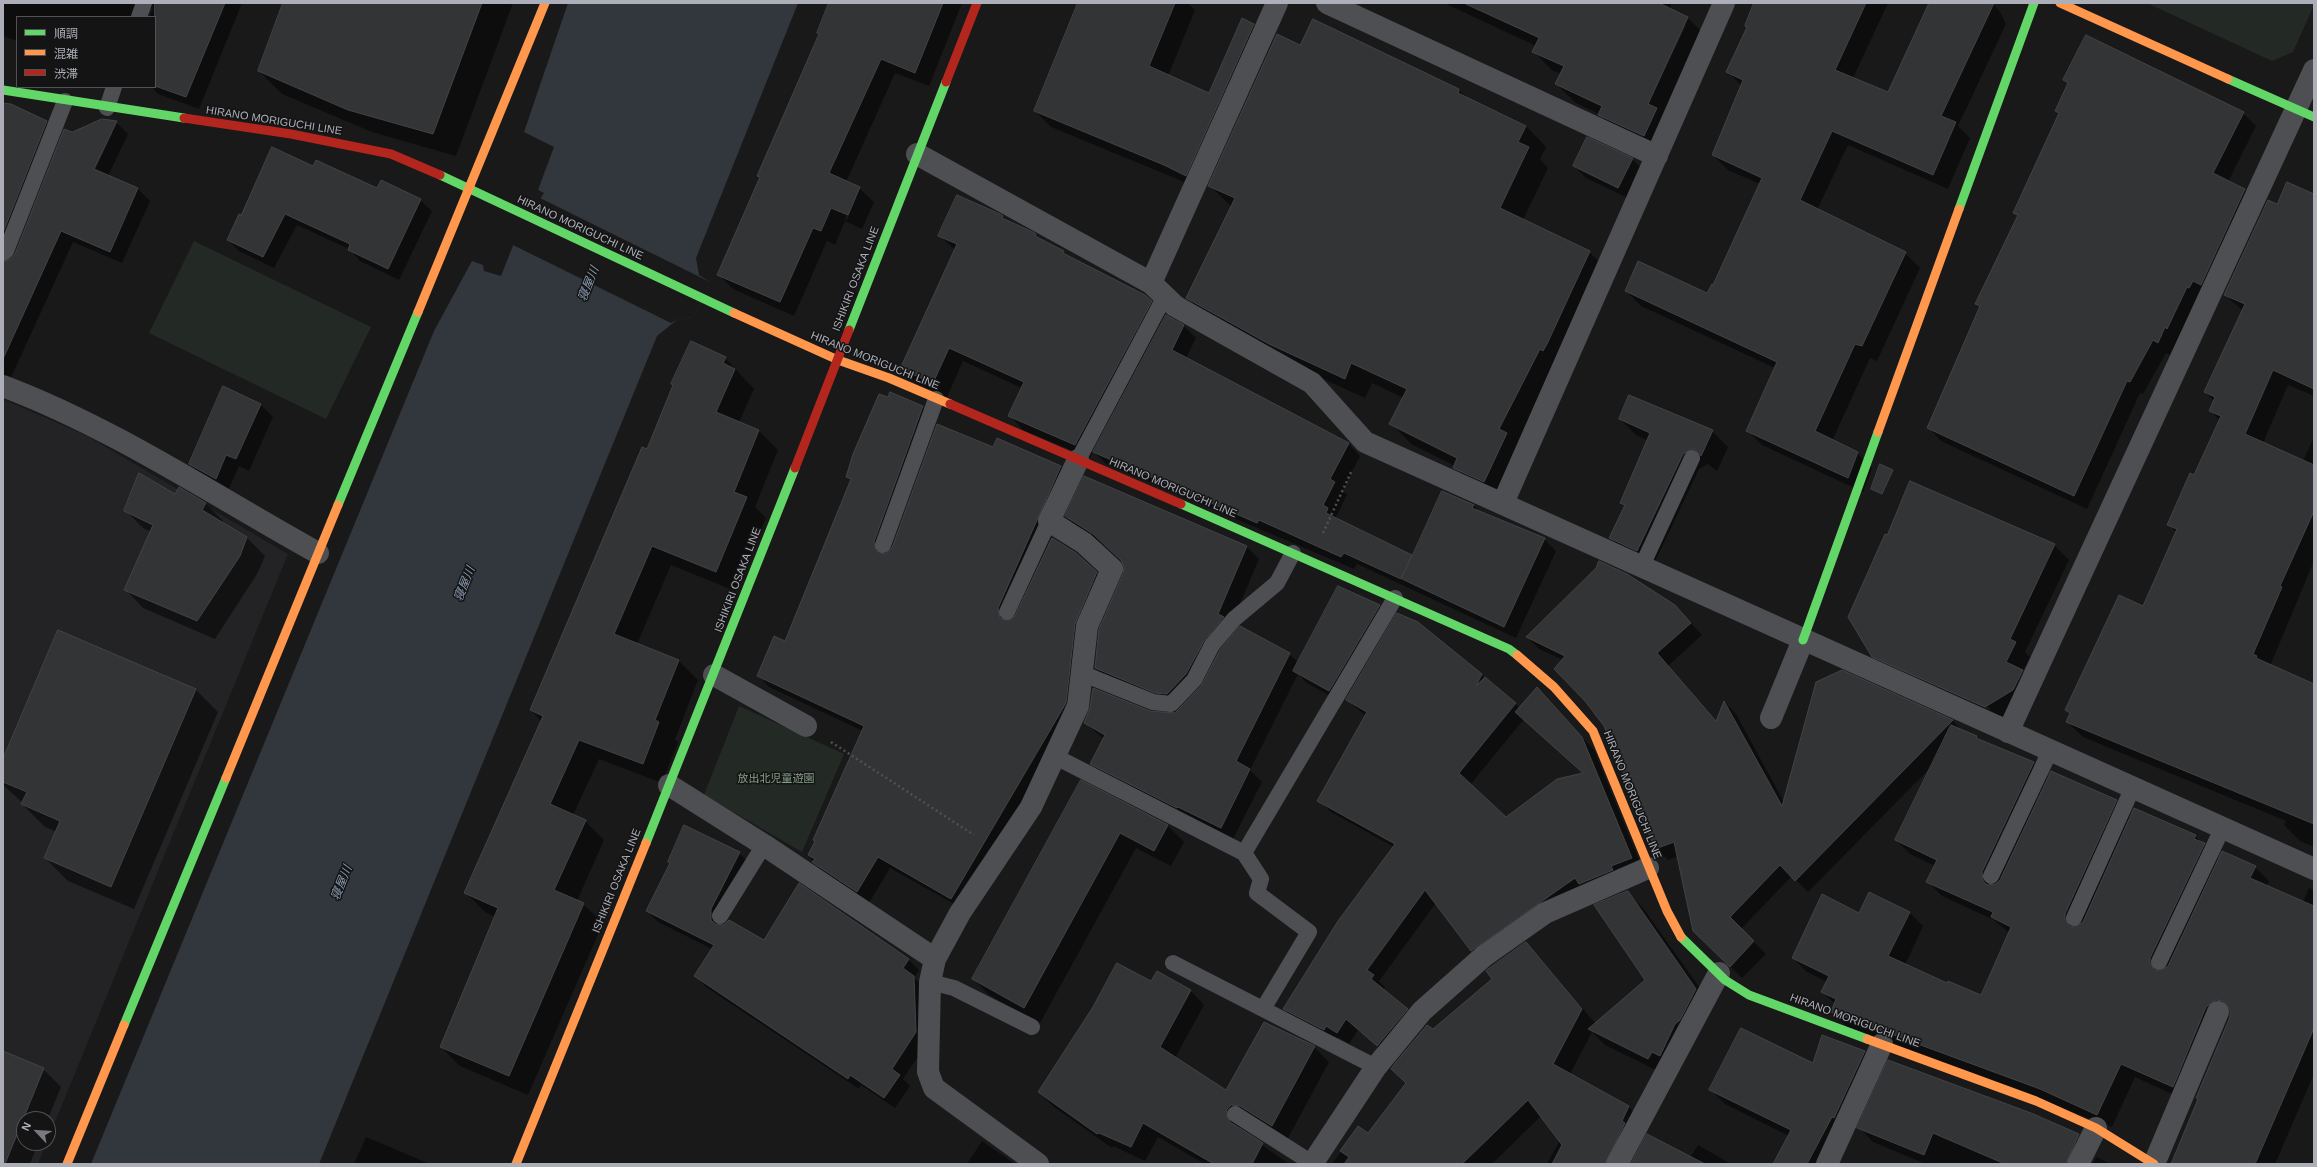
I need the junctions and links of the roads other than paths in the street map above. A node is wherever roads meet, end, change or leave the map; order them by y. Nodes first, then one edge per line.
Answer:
1 (144, 3) edge
2 (545, 3) edge
3 (977, 3) edge
4 (1277, 3) edge
5 (1327, 3) edge
6 (1724, 3) edge
7 (2034, 3) edge
8 (2060, 3) edge
9 (139, 16) edge
10 (2314, 70) edge
11 (114, 88) edge
12 (3, 90) edge
13 (65, 101) junction
14 (107, 108) junction
15 (2305, 113) edge
16 (917, 154) junction
17 (1657, 156) junction
18 (470, 188) junction
19 (3, 253) edge
20 (1158, 290) junction
21 (838, 360) junction
22 (3, 386) edge
23 (936, 399) junction
24 (1692, 458) dead end
25 (1078, 460) junction
26 (1503, 503) junction
27 (1049, 521) junction
28 (883, 545) dead end
29 (318, 553) junction
30 (1293, 553) junction
31 (1642, 566) junction
32 (1395, 598) junction
33 (1008, 612) dead end
34 (1803, 640) junction
35 (1082, 673) junction
36 (714, 675) junction
37 (1771, 718) dead end
38 (806, 726) road end
39 (2008, 732) junction
40 (2050, 751) junction
41 (1054, 756) junction
42 (669, 785) junction
43 (2133, 786) junction
44 (2223, 827) junction
45 (764, 845) junction
46 (1244, 853) junction
47 (1648, 868) junction
48 (2314, 869) edge
49 (1992, 876) dead end
50 (720, 916) dead end
51 (2074, 918) dead end
52 (935, 959) junction
53 (2159, 962) dead end
54 (1173, 963) dead end
55 (1719, 973) junction
56 (930, 982) junction
57 (1263, 1010) junction
58 (2218, 1012) dead end
59 (1032, 1027) dead end
60 (1882, 1044) junction
61 (1376, 1067) junction
62 (1235, 1114) dead end
63 (2096, 1128) junction
64 (67, 1164) edge
65 (516, 1164) edge
66 (1038, 1164) edge
67 (1312, 1164) edge
68 (1617, 1164) edge
69 (1827, 1164) edge
70 (2078, 1164) edge
71 (2154, 1164) edge

1 - 9 lane
2 - 18 main road
3 - 16 main road, ISHIKIRI OSAKA LINE
4 - 20 street
5 - 17 street
6 - 17 street
7 - 34 main road
8 - 15 main road
10 - 15 street
11 - 14 lane
12 - 13 main road, HIRANO MORIGUCHI LINE
13 - 14 main road, HIRANO MORIGUCHI LINE
13 - 19 lane
14 - 18 main road, HIRANO MORIGUCHI LINE
15 - 39 street
16 - 20 street
16 - 21 main road, ISHIKIRI OSAKA LINE
17 - 26 street
18 - 21 main road, HIRANO MORIGUCHI LINE
18 - 29 main road
20 - 25 lane
20 - 26 street
21 - 23 main road, HIRANO MORIGUCHI LINE
21 - 36 main road, ISHIKIRI OSAKA LINE
22 - 29 street
23 - 25 main road, HIRANO MORIGUCHI LINE
23 - 28 lane
24 - 31 lane
25 - 27 street
25 - 30 main road, HIRANO MORIGUCHI LINE
26 - 31 street
27 - 33 lane
27 - 35 street
29 - 64 main road
30 - 32 main road, HIRANO MORIGUCHI LINE
30 - 35 lane
31 - 34 street
32 - 46 lane
32 - 47 main road, HIRANO MORIGUCHI LINE
34 - 37 street
34 - 39 street
35 - 41 street
36 - 38 street
36 - 42 main road, ISHIKIRI OSAKA LINE
39 - 40 street
40 - 43 street
40 - 49 lane
41 - 46 lane
41 - 52 street
42 - 45 street
42 - 65 main road, ISHIKIRI OSAKA LINE
43 - 44 street
43 - 51 lane
44 - 48 street
44 - 53 lane
45 - 50 lane
45 - 52 street
46 - 57 lane
47 - 55 main road, HIRANO MORIGUCHI LINE
47 - 61 street
52 - 56 street
54 - 57 lane
55 - 60 main road, HIRANO MORIGUCHI LINE
55 - 68 street
56 - 59 lane
56 - 66 street
57 - 61 lane
58 - 71 street
60 - 63 main road, HIRANO MORIGUCHI LINE
60 - 69 street
61 - 67 street
62 - 67 lane
63 - 70 street
63 - 71 main road, HIRANO MORIGUCHI LINE

